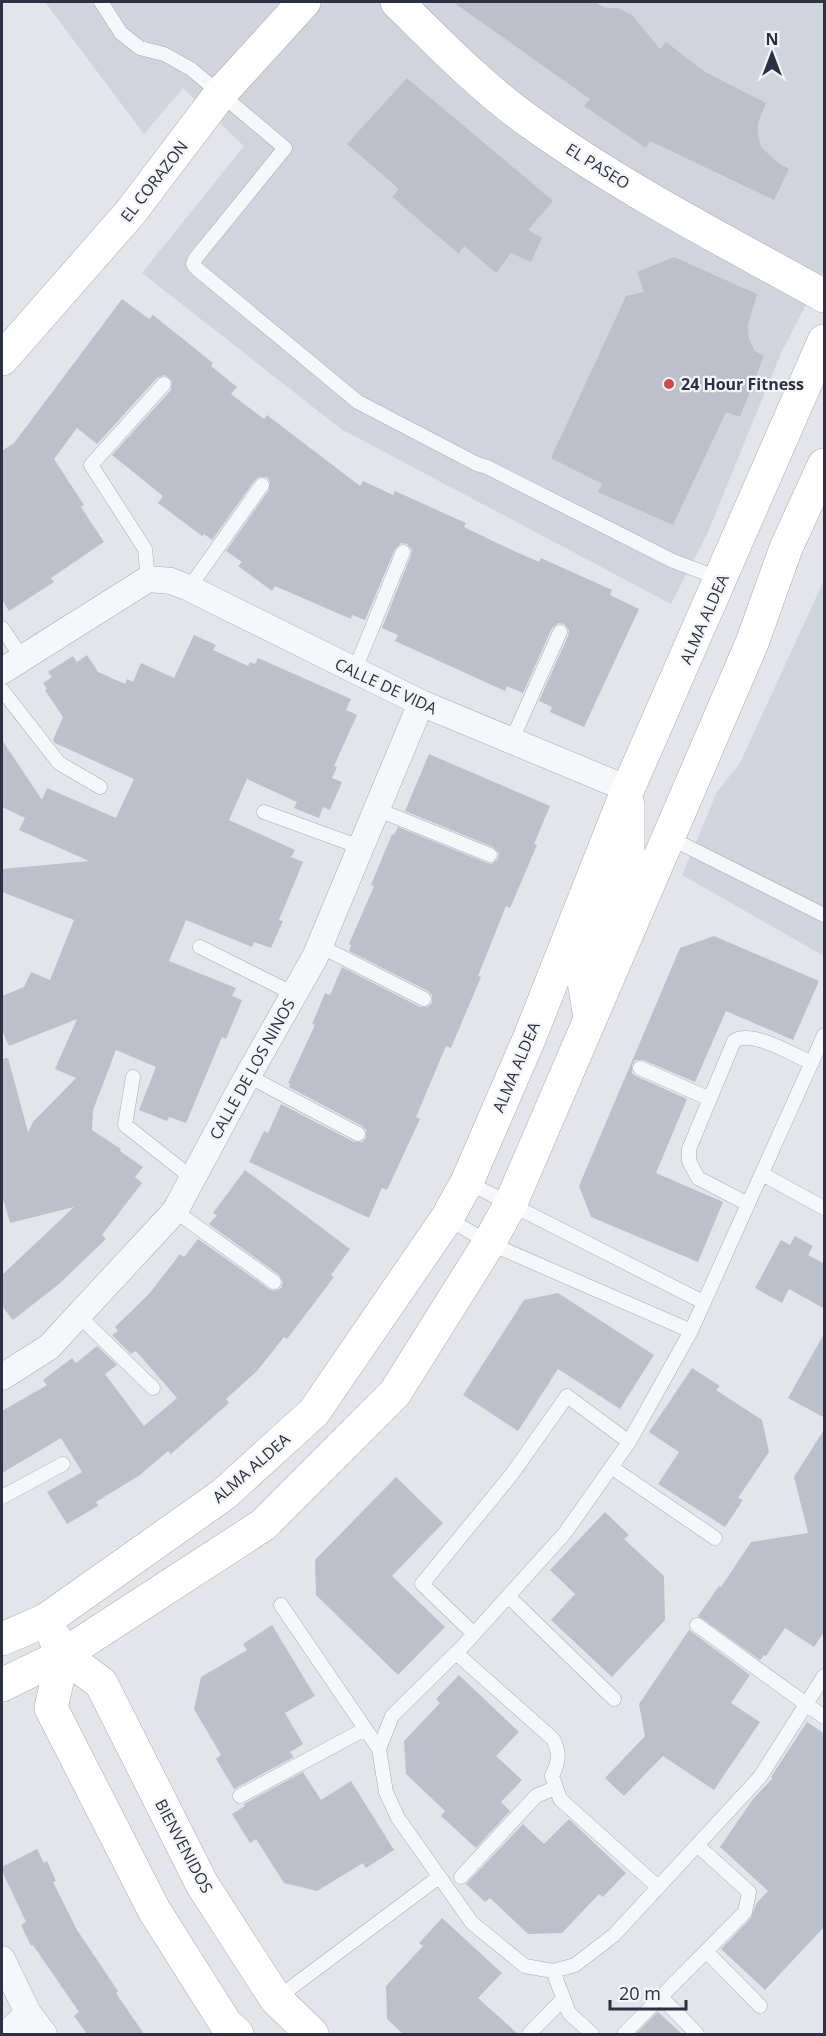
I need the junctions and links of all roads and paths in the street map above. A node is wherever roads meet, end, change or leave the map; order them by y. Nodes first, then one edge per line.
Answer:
1 (101, 2) edge
2 (304, 2) edge
3 (398, 2) edge
4 (221, 93) junction
5 (825, 296) edge
6 (825, 341) edge
7 (2, 359) edge
8 (164, 384) dead end
9 (825, 465) edge
10 (262, 485) dead end
11 (403, 552) dead end
12 (148, 579) junction
13 (721, 579) junction
14 (189, 588) junction
15 (2, 628) edge
16 (560, 632) dead end
17 (12, 665) edge
18 (354, 672) junction
19 (2, 690) edge
20 (420, 703) junction
21 (511, 742) junction
22 (99, 787) dead end
23 (628, 789) junction
24 (376, 808) junction
25 (264, 812) dead end
26 (667, 836) junction
27 (360, 847) junction
28 (490, 855) dead end
29 (825, 915) edge
30 (320, 946) junction
31 (200, 947) dead end
32 (294, 994) junction
33 (424, 999) dead end
34 (591, 1020) junction
35 (824, 1036) edge
36 (812, 1063) junction
37 (640, 1068) dead end
38 (133, 1077) dead end
39 (248, 1077) junction
40 (710, 1099) junction
41 (358, 1134) dead end
42 (762, 1174) junction
43 (192, 1178) junction
44 (467, 1182) junction
45 (511, 1203) junction
46 (748, 1204) junction
47 (825, 1208) edge
48 (175, 1211) junction
49 (447, 1218) junction
50 (489, 1243) junction
51 (274, 1282) dead end
52 (703, 1302) junction
53 (78, 1315) junction
54 (691, 1331) junction
55 (2, 1377) edge
56 (153, 1388) dead end
57 (629, 1442) junction
58 (63, 1464) dead end
59 (611, 1467) junction
60 (2, 1497) edge
61 (715, 1538) dead end
62 (508, 1596) junction
63 (281, 1605) dead end
64 (46, 1620) junction
65 (697, 1626) dead end
66 (474, 1634) junction
67 (2, 1639) edge
68 (456, 1653) junction
69 (63, 1655) junction
70 (825, 1676) edge
71 (2, 1685) edge
72 (614, 1699) dead end
73 (807, 1704) junction
74 (825, 1717) edge
75 (365, 1729) junction
76 (379, 1749) junction
77 (555, 1788) junction
78 (240, 1796) dead end
79 (697, 1845) junction
80 (439, 1876) junction
81 (461, 1877) dead end
82 (658, 1887) junction
83 (706, 1951) junction
84 (2, 1959) edge
85 (553, 1971) junction
86 (661, 1997) junction
87 (276, 1999) junction
88 (563, 1999) junction
89 (760, 2006) dead end
90 (28, 2013) junction
91 (7, 2034) edge
92 (44, 2034) edge
93 (237, 2034) edge
94 (312, 2034) edge
95 (529, 2034) edge
96 (592, 2034) edge
97 (624, 2034) edge
98 (697, 2034) edge

1 - 4 lane
2 - 4 main road, EL CORAZON
3 - 5 main road, EL PASEO
4 - 7 main road, EL CORAZON
4 - 13 lane
6 - 13 main road, ALMA ALDEA
8 - 12 lane
9 - 26 main road
10 - 14 lane
11 - 18 lane
12 - 14 street, CALLE DE VIDA
12 - 17 street
13 - 23 main road, ALMA ALDEA
14 - 18 street, CALLE DE VIDA
15 - 17 lane
16 - 21 lane
18 - 20 street, CALLE DE VIDA
19 - 22 lane
20 - 21 street, CALLE DE VIDA
20 - 24 street, CALLE DE LOS NINOS
21 - 23 street, CALLE DE VIDA
23 - 34 main road
23 - 44 main road, ALMA ALDEA
24 - 27 street, CALLE DE LOS NINOS
24 - 28 lane
25 - 27 lane
26 - 29 lane
26 - 34 main road
27 - 30 street, CALLE DE LOS NINOS
30 - 32 street, CALLE DE LOS NINOS
30 - 33 lane
31 - 32 lane
32 - 39 street, CALLE DE LOS NINOS
34 - 45 main road
35 - 36 lane
36 - 40 lane
36 - 42 lane
37 - 40 lane
38 - 43 lane
39 - 41 lane
39 - 43 street, CALLE DE LOS NINOS
40 - 46 lane
42 - 46 lane
42 - 47 lane
43 - 48 street, CALLE DE LOS NINOS
44 - 45 lane
44 - 49 main road, ALMA ALDEA
45 - 50 main road
45 - 52 lane
46 - 52 lane
48 - 51 lane
48 - 53 street, CALLE DE LOS NINOS
49 - 50 lane
49 - 64 main road, ALMA ALDEA
50 - 54 lane
50 - 69 main road
52 - 54 lane
53 - 55 street, CALLE DE LOS NINOS
53 - 56 lane
54 - 57 lane
57 - 59 lane
57 - 66 lane
58 - 60 lane
59 - 61 lane
59 - 62 lane
62 - 66 lane
62 - 72 lane
63 - 75 lane
64 - 67 main road, ALMA ALDEA
64 - 69 main road, BIENVENIDOS
65 - 73 lane
66 - 68 lane
68 - 76 lane
68 - 77 lane
69 - 71 main road
69 - 87 main road, BIENVENIDOS
69 - 93 main road
70 - 73 lane
73 - 74 lane
73 - 79 lane
75 - 76 lane
75 - 78 lane
76 - 80 lane
77 - 81 lane
77 - 82 lane
79 - 82 lane
79 - 83 lane
80 - 85 lane
80 - 87 lane
82 - 85 lane
83 - 86 lane
83 - 89 lane
84 - 90 street
85 - 88 lane
86 - 97 lane
86 - 98 lane
87 - 94 main road, BIENVENIDOS
88 - 95 lane
88 - 96 lane
90 - 91 street
90 - 92 street

